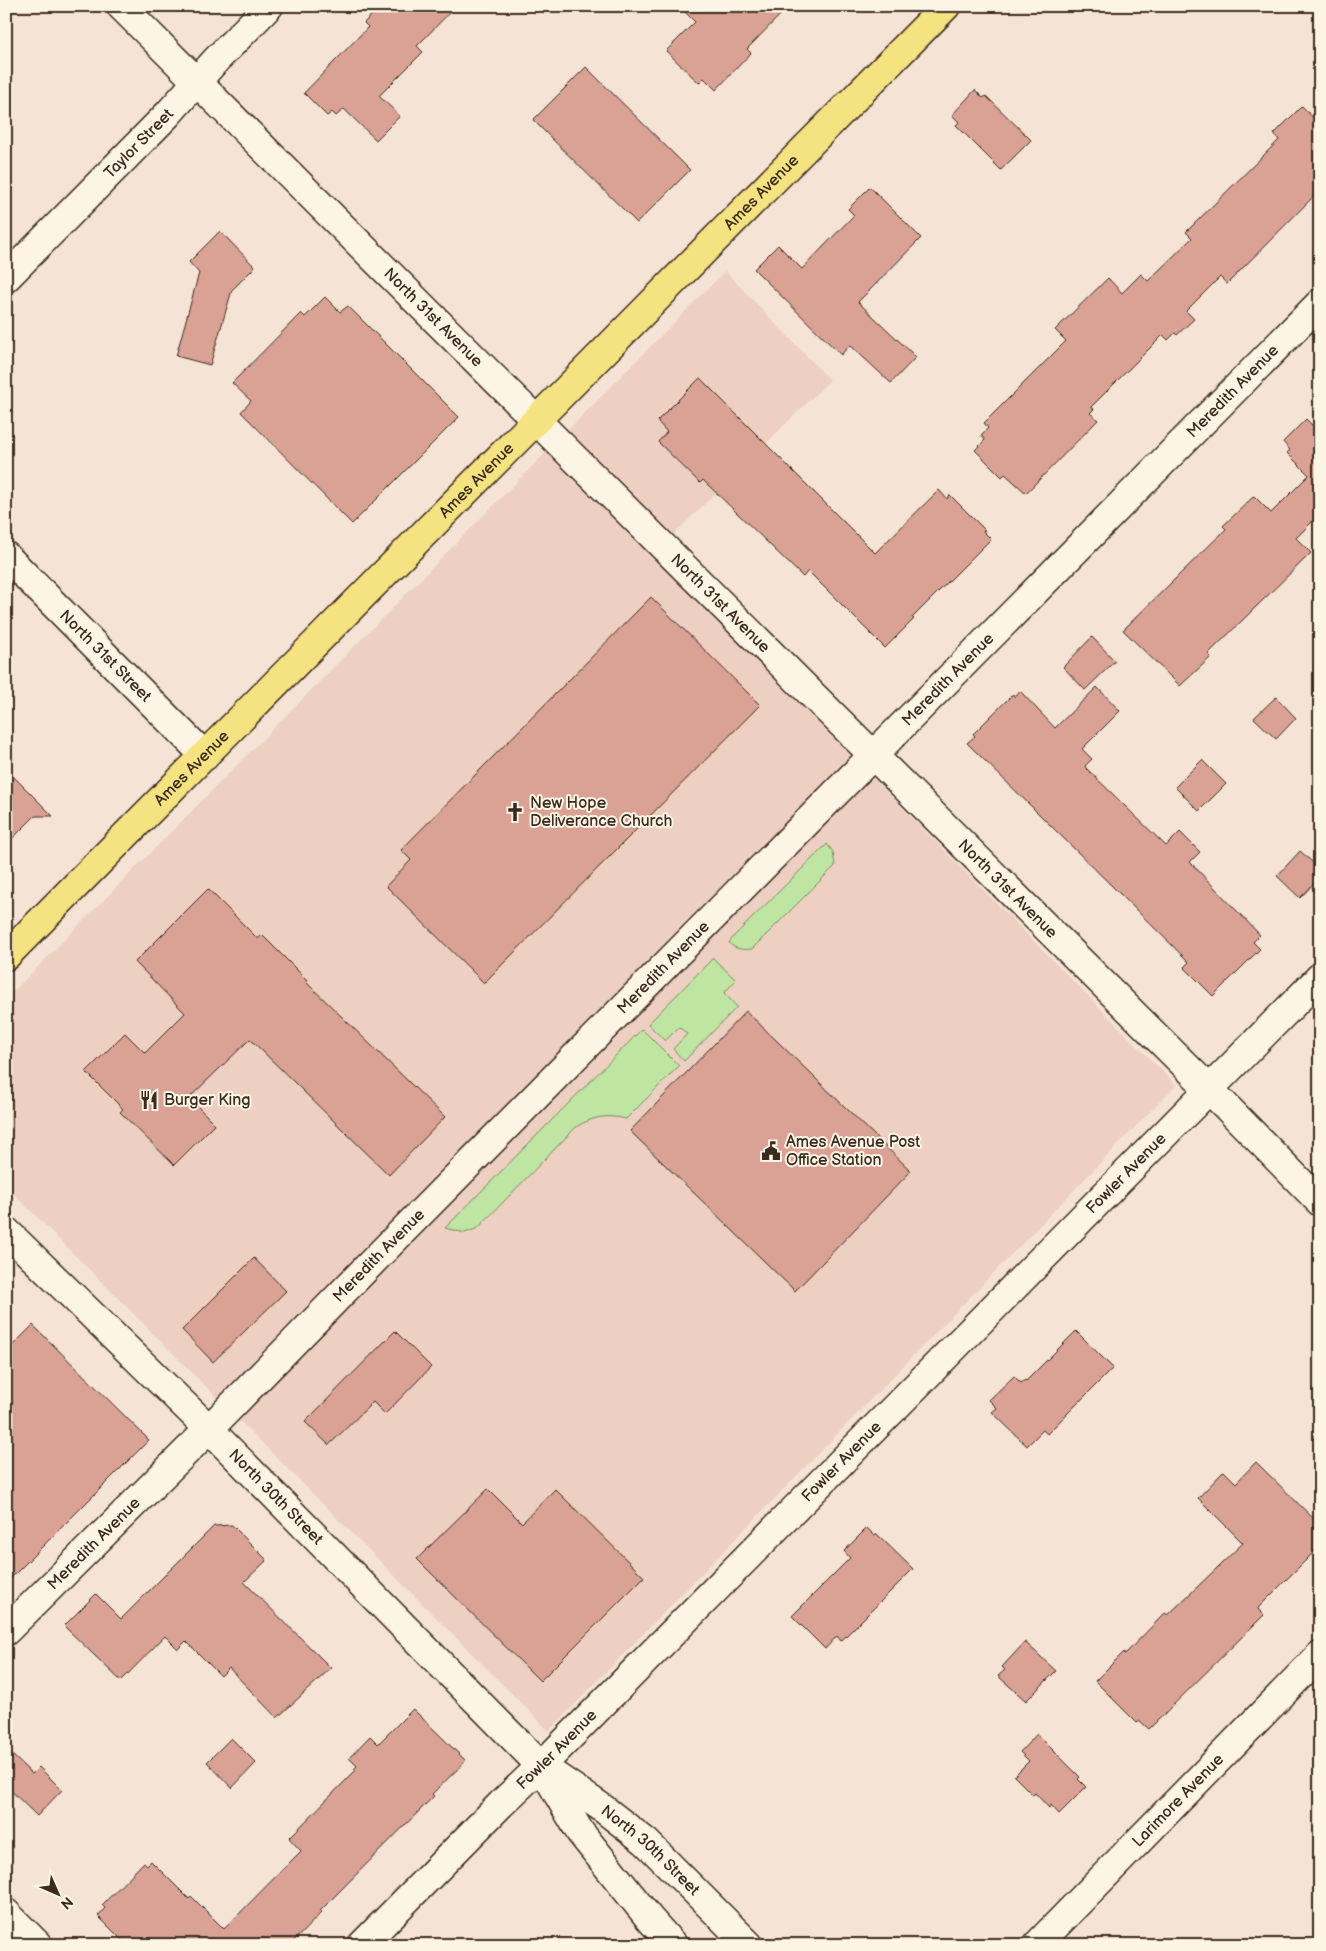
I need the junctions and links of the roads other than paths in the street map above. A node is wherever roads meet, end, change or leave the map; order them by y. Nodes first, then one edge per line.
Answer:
1 (121, 6) edge
2 (268, 6) edge
3 (946, 6) edge
4 (196, 82) junction
5 (6, 278) edge
6 (1320, 303) edge
7 (536, 420) junction
8 (6, 556) edge
9 (872, 755) junction
10 (205, 756) junction
11 (6, 956) edge
12 (1320, 977) edge
13 (1210, 1090) junction
14 (1320, 1202) edge
15 (6, 1231) edge
16 (209, 1430) junction
17 (6, 1631) edge
18 (1320, 1656) edge
19 (541, 1766) junction
20 (6, 1913) edge
21 (38, 1945) edge
22 (362, 1945) edge
23 (673, 1945) edge
24 (750, 1945) edge
25 (1036, 1945) edge

1 - 4 street, North 31st Avenue
2 - 4 street, Taylor Street
3 - 7 main road, Ames Avenue
4 - 5 street, Taylor Street
4 - 7 street, North 31st Avenue
6 - 9 street, Meredith Avenue
7 - 9 street, North 31st Avenue
7 - 10 main road, Ames Avenue
8 - 10 street, North 31st Street
9 - 13 street, North 31st Avenue
9 - 16 street, Meredith Avenue
10 - 11 main road, Ames Avenue
12 - 13 street, Fowler Avenue
13 - 14 street, North 31st Avenue
13 - 19 street, Fowler Avenue
15 - 16 street, North 30th Street
16 - 17 street, Meredith Avenue
16 - 19 street, North 30th Street
18 - 25 street, Larimore Avenue
19 - 22 street, Fowler Avenue
19 - 23 street, North 30th Street
19 - 24 street, North 30th Street
20 - 21 street

